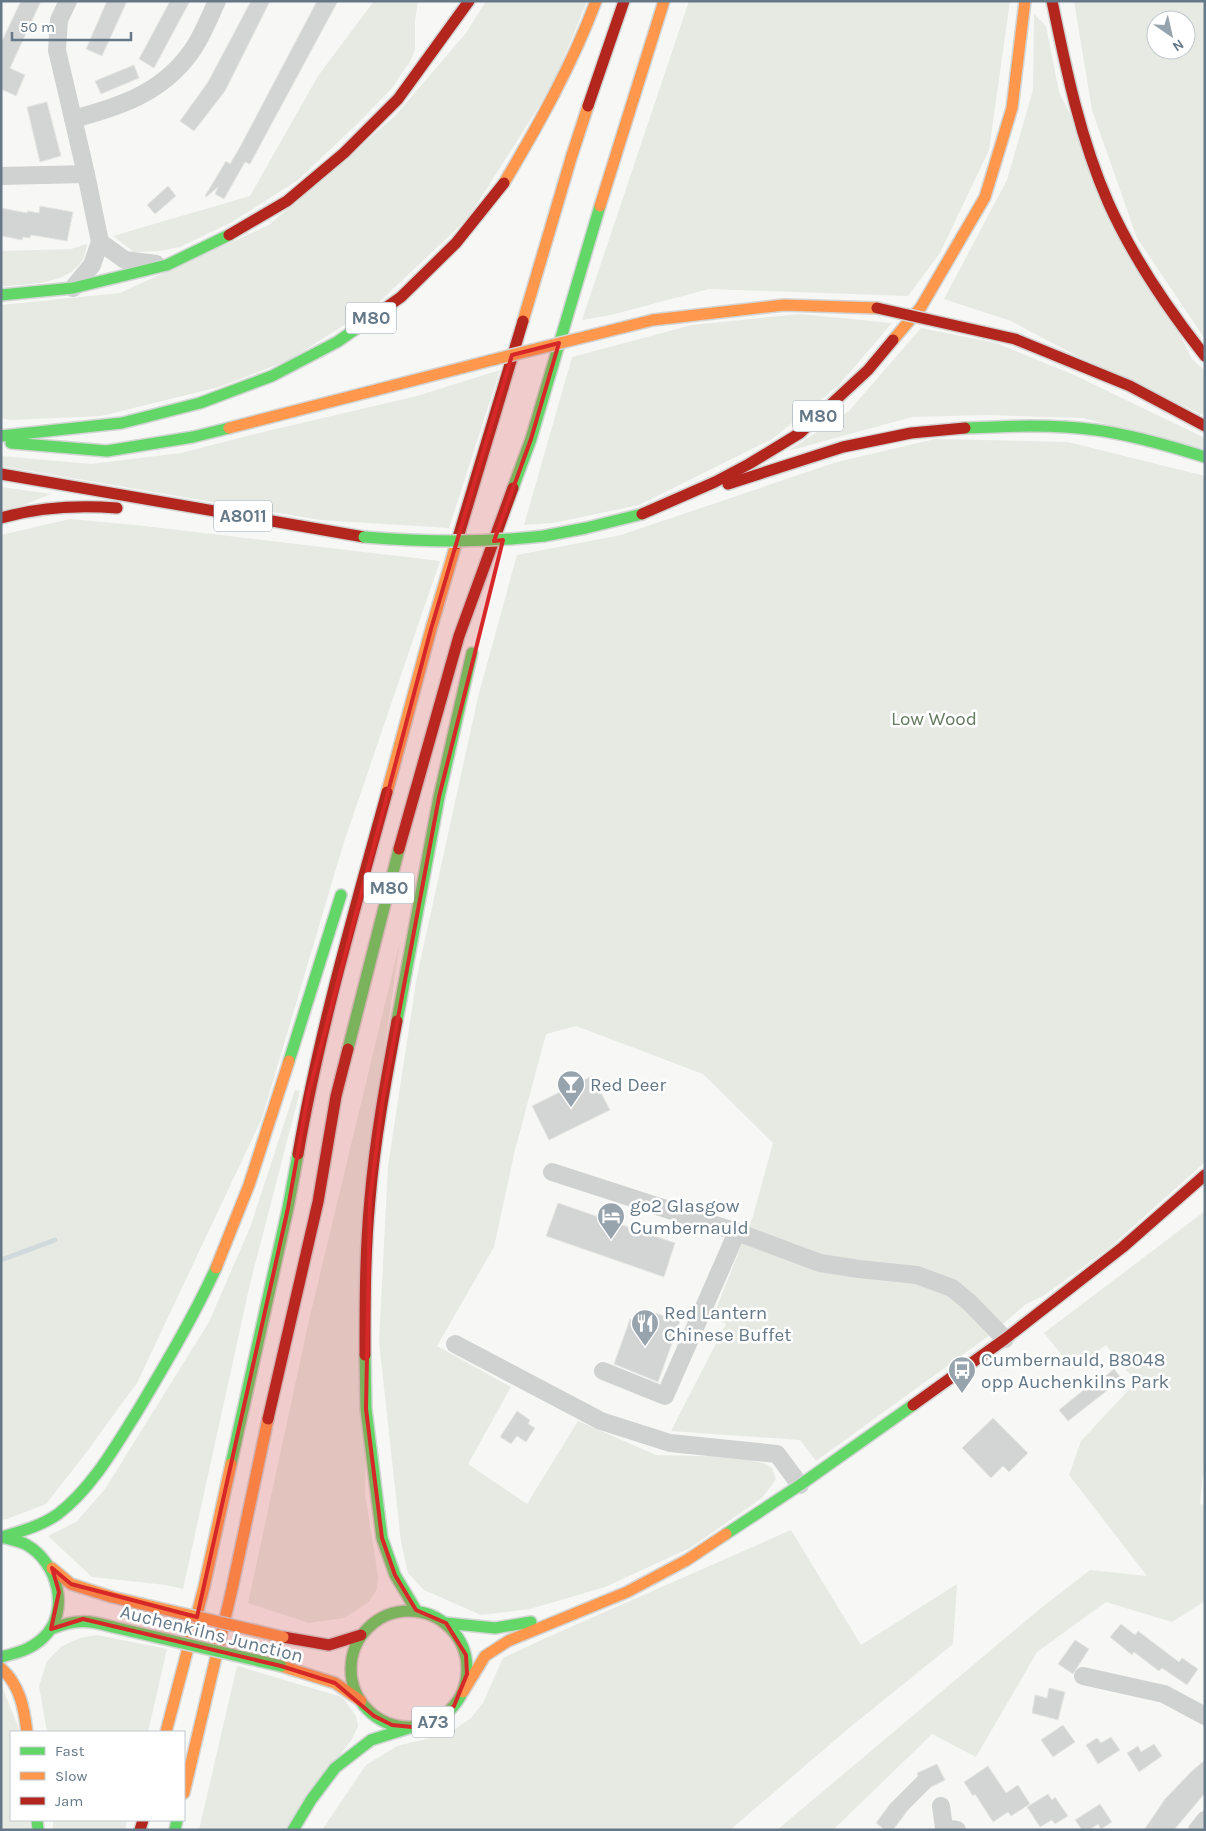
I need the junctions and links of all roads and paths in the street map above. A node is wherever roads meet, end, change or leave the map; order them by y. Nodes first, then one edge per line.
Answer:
1 (68, 1) edge
2 (217, 1) edge
3 (469, 1) edge
4 (596, 1) edge
5 (624, 1) edge
6 (664, 1) edge
7 (1025, 1) edge
8 (1052, 1) edge
9 (74, 119) junction
10 (86, 174) junction
11 (1, 176) edge
12 (100, 242) junction
13 (167, 265) junction
14 (73, 288) junction
15 (1, 295) edge
16 (1205, 356) edge
17 (1205, 426) edge
18 (1, 436) edge
19 (531, 439) junction
20 (1, 442) edge
21 (1205, 457) edge
22 (1, 474) edge
23 (642, 514) junction
24 (1, 518) edge
25 (265, 520) junction
26 (494, 572) dead end
27 (431, 629) junction
28 (476, 639) dead end
29 (368, 815) dead end
30 (346, 881) dead end
31 (552, 1172) dead end
32 (1205, 1175) edge
33 (737, 1232) junction
34 (1005, 1339) junction
35 (455, 1344) dead end
36 (603, 1371) dead end
37 (800, 1485) junction
38 (2, 1537) edge
39 (52, 1568) junction
40 (416, 1610) junction
41 (564, 1617) junction
42 (446, 1623) junction
43 (50, 1629) junction
44 (361, 1635) junction
45 (1, 1657) edge
46 (1, 1668) edge
47 (1083, 1676) dead end
48 (463, 1692) junction
49 (361, 1702) junction
50 (1205, 1716) edge
51 (412, 1727) junction
52 (27, 1731) edge
53 (166, 1731) edge
54 (185, 1789) edge
55 (941, 1806) dead end
56 (1205, 1820) edge
57 (293, 1830) edge
58 (957, 1830) edge
59 (1197, 1830) edge

1 - 9 street
2 - 9 street
3 - 13 main road
4 - 18 main road, M80
5 - 27 main road, M80
6 - 19 main road, M80
7 - 23 main road, M80
8 - 16 main road
9 - 10 street
10 - 11 street
10 - 12 street
12 - 13 street
12 - 14 street
13 - 14 main road
14 - 15 main road
17 - 20 main road, bridge
19 - 26 main road
19 - 54 main road, M80
21 - 23 main road
22 - 25 main road, A8011
23 - 25 main road, A8011, bridge
24 - 25 main road
27 - 29 main road
27 - 53 main road, M80
28 - 40 main road
30 - 38 main road
31 - 33 street
32 - 34 main road
33 - 34 street
33 - 36 street
34 - 37 main road
35 - 37 street
37 - 41 main road
38 - 39 main road, Auchenkilns Junction / A73
39 - 43 main road, Auchenkilns Junction / A73
39 - 44 main road, Auchenkilns Junction / A73, bridge
40 - 42 main road, Auchenkilns Junction / A73
40 - 44 main road, Auchenkilns Junction / A73
41 - 42 main road
41 - 48 main road
42 - 48 main road, Auchenkilns Junction / A73
43 - 45 main road, Auchenkilns Junction / A73
43 - 49 main road, Auchenkilns Junction / A73, bridge
44 - 49 main road, Auchenkilns Junction / A73
46 - 52 main road
47 - 50 street
48 - 51 main road, Auchenkilns Junction / A73
49 - 51 main road, Auchenkilns Junction / A73
51 - 57 main road
55 - 58 street
56 - 59 street

